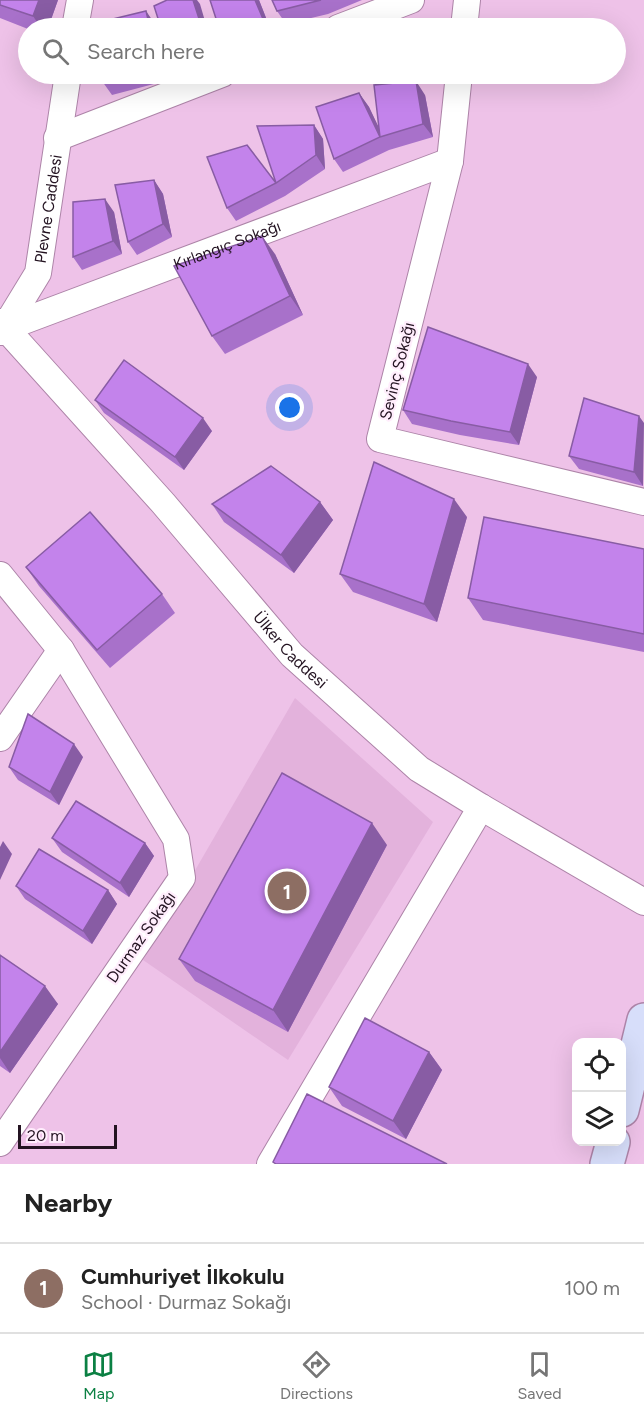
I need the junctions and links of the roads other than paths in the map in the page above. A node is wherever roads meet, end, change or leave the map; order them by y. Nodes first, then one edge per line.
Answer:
1 (80, 0) edge
2 (411, 0) edge
3 (467, 0) edge
4 (77, 18) edge
5 (364, 18) edge
6 (465, 18) edge
7 (66, 84) edge
8 (196, 84) edge
9 (458, 84) edge
10 (57, 138) junction
11 (450, 161) junction
12 (2, 328) edge
13 (644, 502) edge
14 (0, 576) edge
15 (61, 651) junction
16 (0, 738) edge
17 (481, 807) junction
18 (644, 902) edge
19 (644, 1020) edge
20 (631, 1097) edge
21 (0, 1143) edge
22 (612, 1146) edge
23 (270, 1164) edge
24 (607, 1164) edge

1 - 4 street
2 - 5 street
3 - 6 street
7 - 10 street, Plevne Caddesi
8 - 10 street
9 - 11 street, Sevinç Sokağı
10 - 12 street, Plevne Caddesi
11 - 12 street, Kırlangıç Sokağı
11 - 13 street, Sevinç Sokağı
12 - 17 street, Ülker Caddesi
14 - 15 street, Durmaz Sokağı
15 - 16 street
15 - 21 street, Durmaz Sokağı
17 - 18 street, Ülker Caddesi
17 - 23 street
19 - 20 main road
22 - 24 main road

